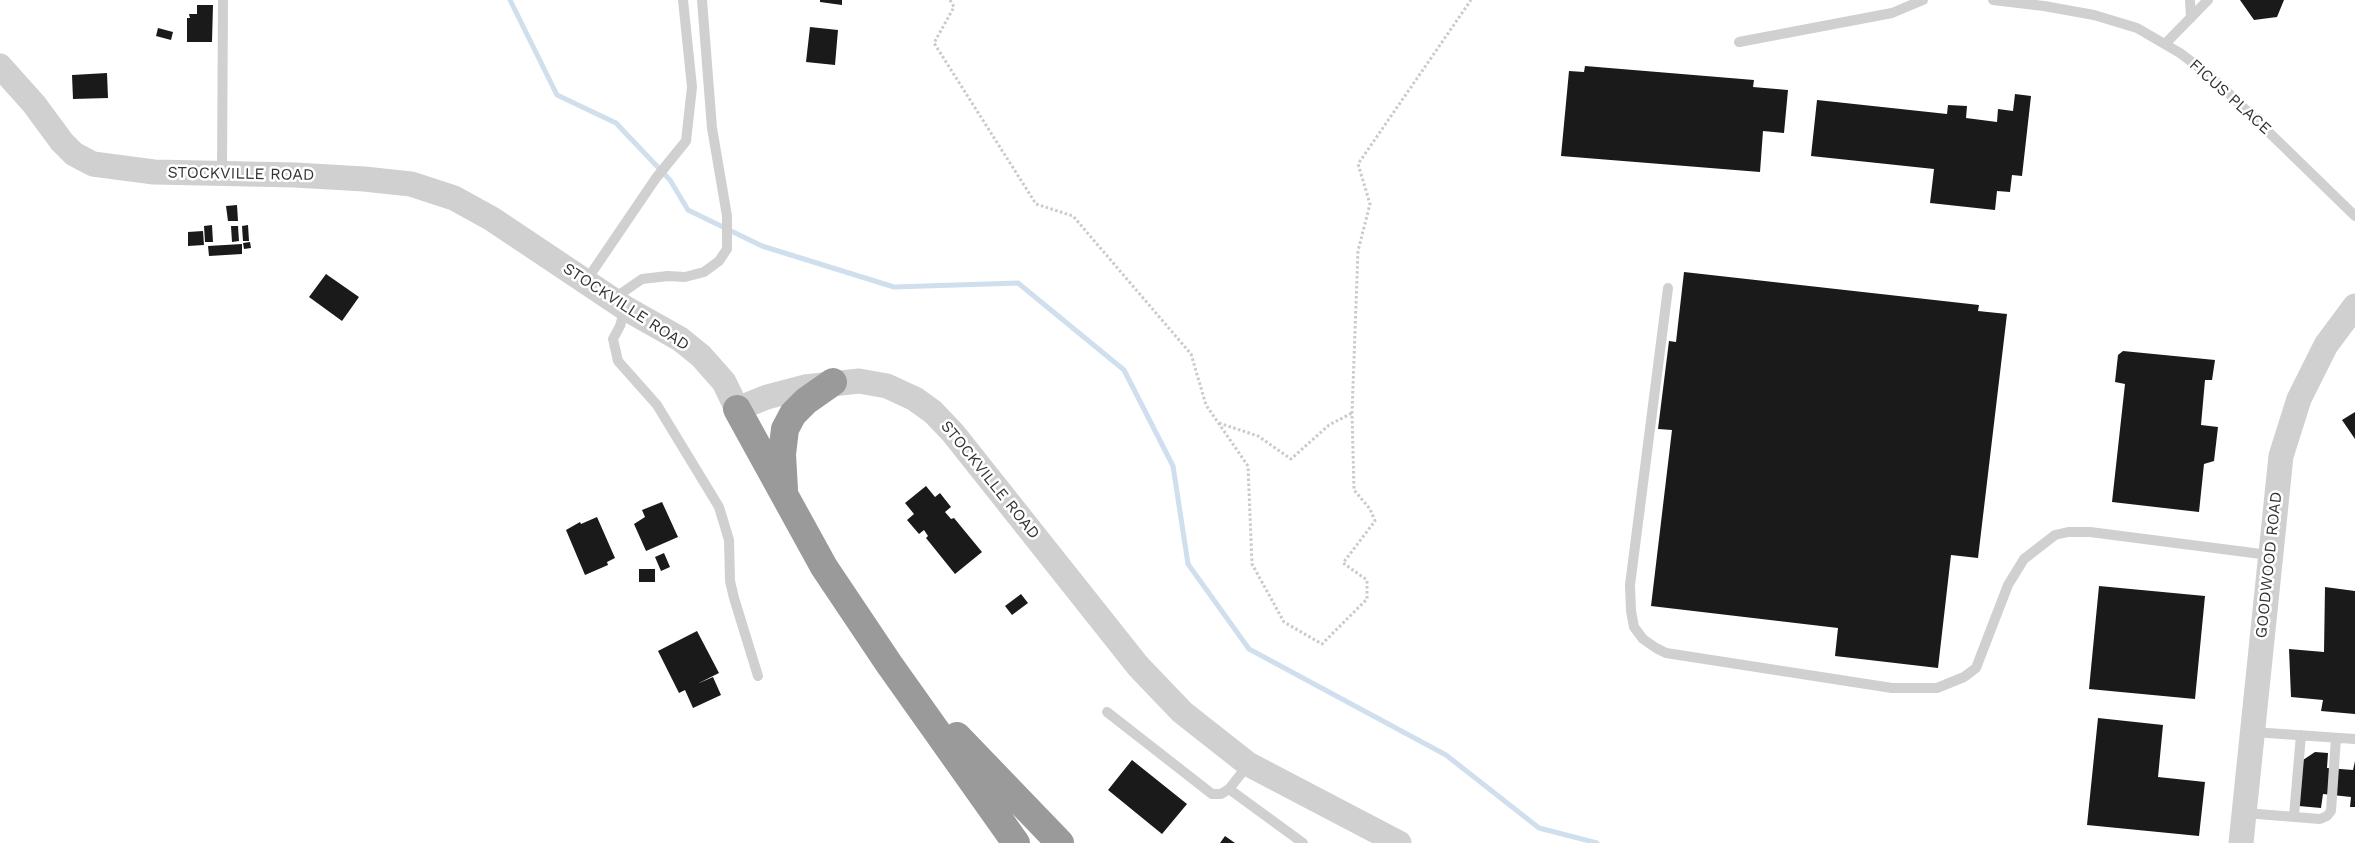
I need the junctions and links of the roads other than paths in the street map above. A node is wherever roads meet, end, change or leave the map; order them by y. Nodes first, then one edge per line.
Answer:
1 (223, 0) edge
2 (683, 0) edge
3 (702, 0) edge
4 (1923, 0) edge
5 (1993, 0) edge
6 (2190, 0) edge
7 (2208, 0) edge
8 (2190, 18) junction
9 (1739, 42) dead end
10 (2165, 44) junction
11 (0, 66) edge
12 (222, 174) junction
13 (2355, 216) edge
14 (585, 282) junction
15 (1668, 288) dead end
16 (618, 304) junction
17 (2355, 306) edge
18 (833, 382) junction
19 (737, 409) junction
20 (784, 496) junction
21 (2269, 555) junction
22 (889, 664) junction
23 (758, 676) dead end
24 (1107, 712) dead end
25 (2253, 732) junction
26 (2301, 735) junction
27 (2336, 738) junction
28 (2355, 739) edge
29 (1248, 764) junction
30 (1229, 789) junction
31 (2244, 812) junction
32 (2294, 816) junction
33 (1016, 843) edge
34 (1060, 843) edge
35 (1303, 843) edge
36 (1399, 843) edge
37 (2241, 843) edge

1 - 12 lane
2 - 14 lane
3 - 16 lane
4 - 9 lane
5 - 10 lane, FICUS PLACE
6 - 8 lane
7 - 8 lane
8 - 10 lane
10 - 13 lane, FICUS PLACE
11 - 12 street, STOCKVILLE ROAD
12 - 14 street, STOCKVILLE ROAD
14 - 16 street, STOCKVILLE ROAD
15 - 21 lane
16 - 19 street, STOCKVILLE ROAD
16 - 23 lane
17 - 21 street, GOODWOOD ROAD
18 - 19 street, STOCKVILLE ROAD
18 - 20 highway
18 - 29 street, STOCKVILLE ROAD
19 - 20 highway
20 - 22 highway
21 - 25 street, GOODWOOD ROAD
22 - 33 highway
22 - 34 highway
24 - 30 lane
25 - 26 lane
25 - 31 street, GOODWOOD ROAD
26 - 27 lane
26 - 32 lane
27 - 28 lane
27 - 32 lane
29 - 30 lane
29 - 36 street, STOCKVILLE ROAD
30 - 35 lane
31 - 32 lane
31 - 37 street, GOODWOOD ROAD

